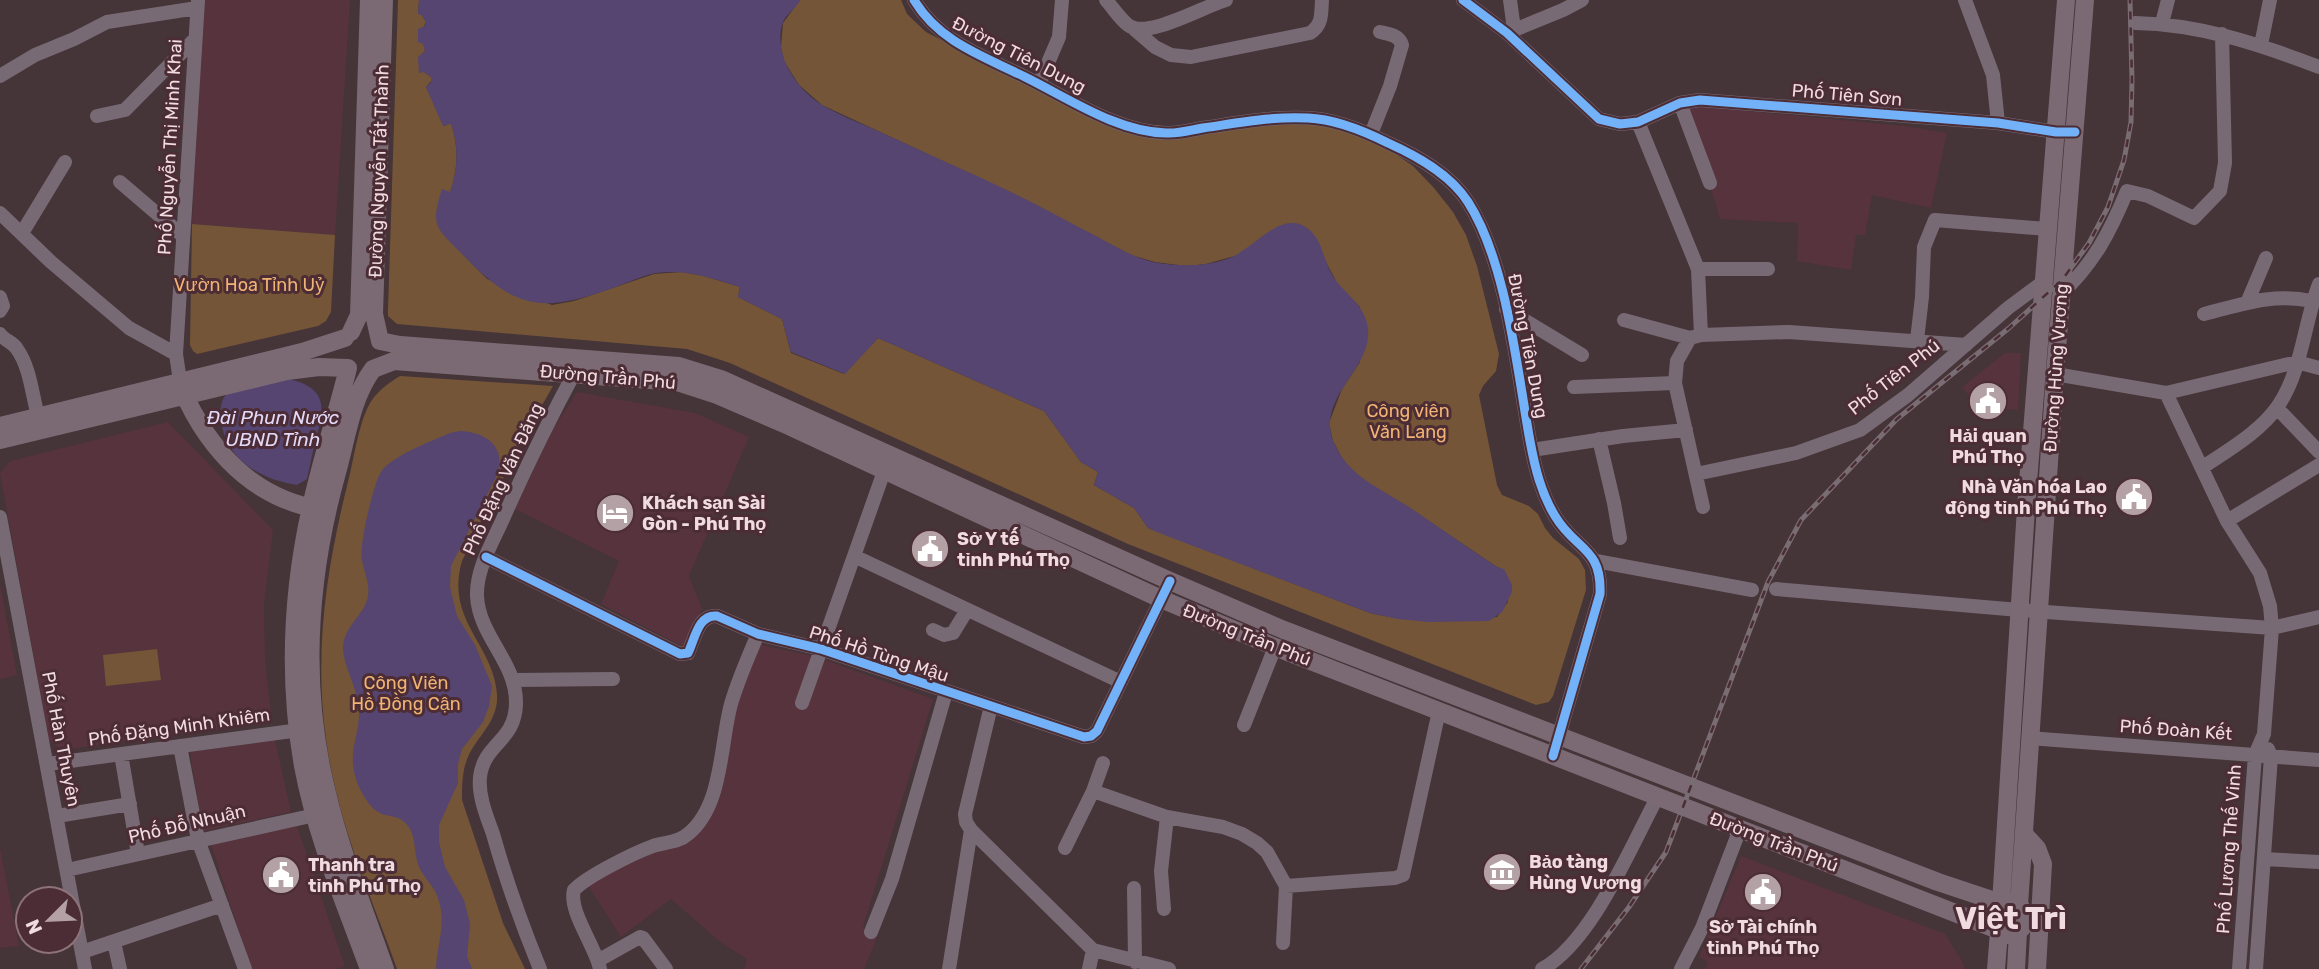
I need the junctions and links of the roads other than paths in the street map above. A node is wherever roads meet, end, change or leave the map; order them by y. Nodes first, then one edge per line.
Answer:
1 (369, 0) edge
2 (384, 0) edge
3 (914, 0) edge
4 (1062, 0) edge
5 (1107, 0) edge
6 (1226, 0) edge
7 (1322, 0) edge
8 (1463, 0) edge
9 (1510, 0) edge
10 (1582, 0) edge
11 (1965, 0) edge
12 (2066, 0) edge
13 (2085, 0) edge
14 (2168, 0) edge
15 (2270, 0) edge
16 (197, 4) edge
17 (2135, 23) dead end
18 (2162, 23) junction
19 (1134, 29) junction
20 (1511, 31) junction
21 (1380, 32) dead end
22 (2222, 34) junction
23 (195, 40) junction
24 (2261, 45) junction
25 (2319, 66) edge
26 (0, 76) edge
27 (1039, 84) junction
28 (1680, 103) junction
29 (97, 116) dead end
30 (1638, 122) junction
31 (1998, 123) junction
32 (2056, 132) junction
33 (2075, 132) junction
34 (1371, 134) junction
35 (65, 162) dead end
36 (121, 182) dead end
37 (1710, 183) dead end
38 (3, 220) edge
39 (2047, 229) junction
40 (22, 233) junction
41 (183, 236) junction
42 (2266, 258) dead end
43 (1698, 269) junction
44 (1768, 270) dead end
45 (2043, 282) junction
46 (2319, 284) edge
47 (2061, 294) junction
48 (0, 297) edge
49 (2312, 301) junction
50 (2247, 303) junction
51 (1506, 309) junction
52 (0, 311) edge
53 (2204, 314) dead end
54 (1624, 320) dead end
55 (0, 334) edge
56 (348, 335) junction
57 (1696, 336) junction
58 (1917, 340) junction
59 (380, 341) junction
60 (1966, 345) junction
61 (176, 354) junction
62 (1582, 355) dead end
63 (2297, 362) junction
64 (579, 366) junction
65 (348, 368) junction
66 (2319, 368) edge
67 (373, 369) junction
68 (2055, 374) junction
69 (1675, 383) junction
70 (182, 387) junction
71 (1574, 387) dead end
72 (2166, 393) junction
73 (2277, 408) junction
74 (38, 416) junction
75 (0, 426) edge
76 (1686, 430) junction
77 (1599, 439) junction
78 (0, 440) edge
79 (1532, 450) junction
80 (2319, 452) edge
81 (887, 462) junction
82 (2319, 465) edge
83 (2203, 467) junction
84 (1696, 474) junction
85 (1703, 507) dead end
86 (318, 510) junction
87 (0, 517) edge
88 (2227, 521) junction
89 (1620, 538) dead end
90 (854, 555) junction
91 (486, 557) junction
92 (1596, 561) junction
93 (1170, 581) junction
94 (1776, 589) dead end
95 (1752, 590) dead end
96 (1161, 599) junction
97 (967, 610) junction
98 (2019, 610) junction
99 (2038, 612) junction
100 (2319, 617) edge
101 (2272, 628) junction
102 (933, 630) dead end
103 (758, 635) junction
104 (1275, 647) junction
105 (821, 649) junction
106 (613, 679) dead end
107 (515, 680) junction
108 (1121, 682) junction
109 (946, 692) junction
110 (802, 703) dead end
111 (990, 706) junction
112 (1439, 711) junction
113 (1244, 725) dead end
114 (307, 729) junction
115 (2263, 734) junction
116 (1560, 736) junction
117 (2030, 738) junction
118 (180, 746) junction
119 (121, 754) junction
120 (2255, 755) junction
121 (1553, 756) junction
122 (2271, 756) junction
123 (2319, 760) edge
124 (48, 764) junction
125 (1103, 764) dead end
126 (1093, 791) junction
127 (1658, 796) junction
128 (130, 804) junction
129 (315, 815) junction
130 (57, 816) junction
131 (1167, 817) junction
132 (1740, 829) junction
133 (971, 831) junction
134 (2024, 834) junction
135 (198, 840) junction
136 (1065, 848) dead end
137 (138, 854) junction
138 (2263, 859) junction
139 (2319, 862) edge
140 (67, 870) junction
141 (70, 885) edge
142 (1286, 886) junction
143 (1134, 888) dead end
144 (2010, 904) junction
145 (222, 905) junction
146 (1164, 909) dead end
147 (1997, 930) junction
148 (871, 932) dead end
149 (2018, 932) junction
150 (114, 942) junction
151 (1283, 943) dead end
152 (1093, 950) junction
153 (84, 951) edge
154 (1135, 962) junction
155 (599, 965) edge
156 (374, 968) edge
157 (120, 969) edge
158 (245, 969) edge
159 (540, 969) edge
160 (666, 969) edge
161 (949, 969) edge
162 (1089, 969) edge
163 (1169, 969) edge
164 (1542, 969) edge
165 (1681, 969) edge
166 (1996, 969) edge
167 (2016, 969) edge
168 (2037, 969) edge
169 (2239, 969) edge
170 (2256, 969) edge

1 - 56 main road, Đường Nguyễn Tất Thành
2 - 59 main road, Đường Nguyễn Tất Thành
3 - 27 street, Đường Tiên Dung
4 - 27 street
5 - 19 street
6 - 19 street
7 - 19 street
8 - 20 street
9 - 20 street
10 - 20 street
11 - 31 street
12 - 32 main road, Đường Hùng Vương
13 - 33 main road, Đường Hùng Vương
14 - 18 street
15 - 24 street
16 - 23 street, Phố Nguyễn Thị Minh Khai
16 - 26 street
17 - 18 street
18 - 22 street
20 - 30 street, Phố Tiên Sơn
21 - 34 street
22 - 24 street
22 - 47 street
23 - 29 street
23 - 41 street, Phố Nguyễn Thị Minh Khai
24 - 25 street
27 - 34 street, Đường Tiên Dung
28 - 30 street, Phố Tiên Sơn
28 - 31 street, Phố Tiên Sơn
28 - 37 street
30 - 43 street
31 - 32 street, Phố Tiên Sơn
32 - 33 street, Phố Tiên Sơn
32 - 39 main road, Đường Hùng Vương
33 - 47 main road, Đường Hùng Vương
34 - 51 street, Đường Tiên Dung
35 - 40 street
36 - 41 street
38 - 40 street
39 - 45 main road, Đường Hùng Vương
39 - 58 street
40 - 61 street
41 - 61 street, Phố Nguyễn Thị Minh Khai
42 - 50 street
43 - 44 street
43 - 57 street
45 - 60 street
45 - 98 main road, Đường Hùng Vương
46 - 49 street
47 - 68 main road, Đường Hùng Vương
48 - 52 street
49 - 50 street
49 - 63 street
50 - 53 street
51 - 62 street
51 - 79 street, Đường Tiên Dung
54 - 57 street, Phố Tiên Phú
55 - 74 street
56 - 59 main road
56 - 65 main road
56 - 70 main road
57 - 58 street, Phố Tiên Phú
57 - 69 street
58 - 60 street, Phố Tiên Phú
59 - 64 main road, Đường Trần Phú
59 - 67 main road
60 - 84 street, Phố Tiên Phú
61 - 70 street, Phố Nguyễn Thị Minh Khai
63 - 66 street
63 - 72 street
63 - 73 street
64 - 67 main road, Đường Trần Phú
64 - 81 main road, Đường Trần Phú
64 - 91 street, Phố Đặng Văn Đăng
65 - 67 main road
65 - 70 main road
65 - 86 main road
67 - 86 main road
68 - 72 street
68 - 99 main road, Đường Hùng Vương
69 - 71 street
69 - 76 street
70 - 74 main road
70 - 78 main road
70 - 86 main road
72 - 83 street, Phố Lương Thế Vinh
73 - 80 street
73 - 83 street
74 - 75 main road
76 - 77 street
76 - 84 street
77 - 79 street
77 - 89 street
79 - 92 street, Đường Tiên Dung
81 - 90 street
81 - 93 main road, Đường Trần Phú
81 - 96 main road, Đường Trần Phú
82 - 88 street
83 - 88 street, Phố Lương Thế Vinh
84 - 85 street
86 - 114 main road
87 - 124 street, Phố Hàn Thuyên
88 - 101 street, Phố Lương Thế Vinh
90 - 97 street
90 - 105 street
91 - 103 street, Phố Hồ Tùng Mậu
91 - 107 street, Phố Đặng Văn Đăng
92 - 95 street
92 - 116 street
93 - 96 street, Phố Hồ Tùng Mậu
93 - 116 main road, Đường Trần Phú
94 - 98 street
96 - 104 main road, Đường Trần Phú
96 - 108 street, Phố Hồ Tùng Mậu
97 - 102 street
97 - 108 street
98 - 99 street
98 - 144 main road, Đường Hùng Vương
99 - 101 street
99 - 117 main road, Đường Hùng Vương
100 - 101 street
101 - 115 street, Phố Lương Thế Vinh
103 - 105 street, Phố Hồ Tùng Mậu
103 - 155 street
104 - 112 main road, Đường Trần Phú
104 - 113 street
105 - 109 street, Phố Hồ Tùng Mậu
105 - 110 street
106 - 107 street
107 - 159 street
108 - 111 street, Phố Hồ Tùng Mậu
109 - 111 street, Phố Hồ Tùng Mậu
109 - 148 street
111 - 133 street
112 - 121 main road, Đường Trần Phú
112 - 142 street
114 - 118 street, Phố Đặng Minh Khiêm
114 - 129 main road
114 - 156 main road
115 - 120 street, Phố Lương Thế Vinh
115 - 122 street, Phố Lương Thế Vinh
116 - 121 street
116 - 144 main road, Đường Trần Phú
117 - 120 street, Phố Đoàn Kết
117 - 134 main road, Đường Hùng Vương
118 - 119 street, Phố Đặng Minh Khiêm
118 - 135 street
119 - 124 street, Phố Đặng Minh Khiêm
119 - 128 street
120 - 122 street, Phố Đoàn Kết
120 - 169 street, Phố Lương Thế Vinh
121 - 127 main road, Đường Trần Phú
122 - 123 street, Phố Đoàn Kết
122 - 138 street, Phố Lương Thế Vinh
124 - 130 street, Phố Hàn Thuyên
125 - 126 street
126 - 131 street
126 - 136 street
127 - 132 main road, Đường Trần Phú
127 - 164 street
128 - 130 street
128 - 137 street
129 - 135 street, Phố Đỗ Nhuận
129 - 156 main road
130 - 140 street, Phố Hàn Thuyên
131 - 142 street
131 - 146 street
132 - 147 main road, Đường Trần Phú
132 - 165 street
133 - 152 street
133 - 161 street
134 - 144 main road, Đường Hùng Vương
134 - 168 main road
135 - 137 street, Phố Đỗ Nhuận
135 - 145 street
137 - 140 street, Phố Đỗ Nhuận
138 - 139 street
138 - 170 street, Phố Lương Thế Vinh
140 - 141 street, Phố Hàn Thuyên
142 - 151 street
143 - 154 street
144 - 147 main road
144 - 149 main road
145 - 150 street
145 - 158 street
147 - 149 main road
147 - 166 main road
149 - 167 main road
150 - 153 street
150 - 157 street
152 - 154 street
152 - 162 street
154 - 163 street
155 - 160 street

